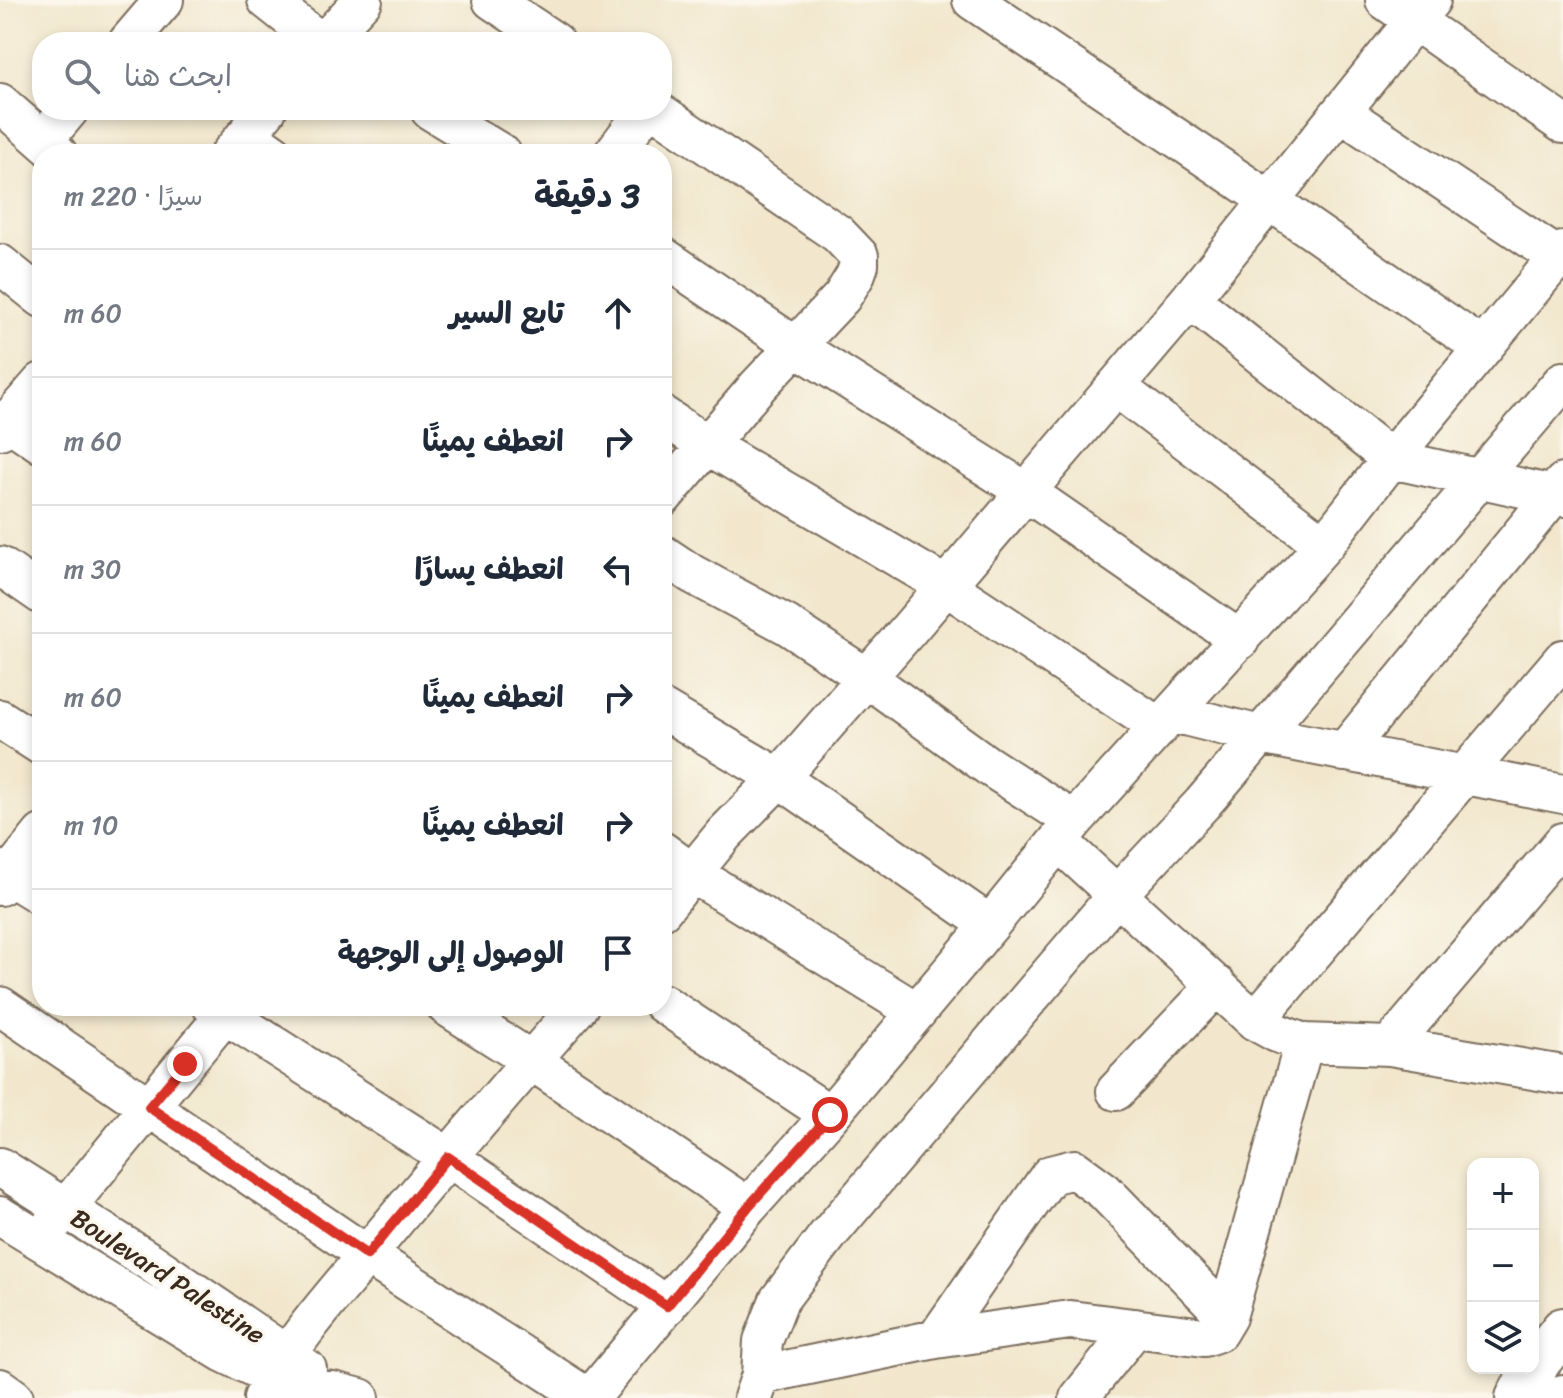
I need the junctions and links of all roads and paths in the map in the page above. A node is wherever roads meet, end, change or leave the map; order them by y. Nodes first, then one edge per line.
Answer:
1 (164, 0) edge
2 (267, 0) edge
3 (363, 0) edge
4 (492, 0) edge
5 (972, 0) edge
6 (1410, 7) edge
7 (137, 32) edge
8 (309, 32) edge
9 (332, 32) edge
10 (540, 32) edge
11 (0, 103) edge
12 (1342, 113) junction
13 (64, 120) edge
14 (446, 120) edge
15 (638, 120) edge
16 (671, 120) edge
17 (1563, 124) edge
18 (47, 144) edge
19 (52, 144) edge
20 (486, 144) edge
21 (620, 144) edge
22 (1270, 201) junction
23 (1560, 254) edge
24 (672, 263) edge
25 (0, 264) edge
26 (32, 290) edge
27 (1190, 299) junction
28 (795, 346) junction
29 (1483, 348) junction
30 (1563, 381) edge
31 (1116, 387) junction
32 (32, 394) edge
33 (672, 422) edge
34 (4, 426) edge
35 (32, 439) edge
36 (707, 445) junction
37 (1391, 459) junction
38 (1482, 478) junction
39 (672, 486) edge
40 (1025, 491) junction
41 (1559, 492) edge
42 (1324, 545) junction
43 (672, 561) edge
44 (0, 566) edge
45 (946, 586) junction
46 (32, 588) edge
47 (1240, 640) junction
48 (1563, 659) edge
49 (866, 677) junction
50 (672, 715) edge
51 (0, 719) edge
52 (1166, 720) junction
53 (1260, 735) junction
54 (32, 740) edge
55 (1344, 752) junction
56 (1464, 774) junction
57 (779, 778) junction
58 (1563, 794) edge
59 (1066, 831) junction
60 (1563, 842) edge
61 (32, 845) edge
62 (672, 858) edge
63 (692, 873) junction
64 (3, 877) edge
65 (32, 891) edge
66 (1117, 895) junction
67 (672, 898) edge
68 (990, 925) junction
69 (1217, 985) junction
70 (0, 1006) edge
71 (672, 1010) edge
72 (917, 1012) junction
73 (218, 1016) edge
74 (234, 1016) edge
75 (462, 1016) edge
76 (570, 1016) edge
77 (1255, 1021) junction
78 (1304, 1043) junction
79 (1390, 1046) junction
80 (532, 1061) junction
81 (1563, 1075) edge
82 (1116, 1091) dead end
83 (149, 1107) junction
84 (830, 1115) junction
85 (448, 1157) junction
86 (0, 1167) edge
87 (748, 1207) junction
88 (65, 1208) junction
89 (0, 1216) edge
90 (40, 1242) junction
91 (367, 1255) junction
92 (667, 1306) junction
93 (1227, 1317) junction
94 (1135, 1328) junction
95 (936, 1339) junction
96 (765, 1371) edge
97 (274, 1376) edge
98 (0, 1388) edge
99 (346, 1394) edge
100 (14, 1398) edge
101 (589, 1398) edge
102 (1079, 1398) edge

1 - 7 street
2 - 8 street
3 - 9 street
4 - 10 street
5 - 22 street
6 - 12 street
6 - 17 street
11 - 18 street
12 - 22 street
12 - 23 street
13 - 19 street
14 - 20 street
15 - 21 street
16 - 28 street
22 - 27 street
22 - 29 street
23 - 29 street
24 - 28 street
25 - 26 street
27 - 31 street
27 - 37 street
28 - 36 street
28 - 40 street
29 - 37 street
30 - 38 street
31 - 40 street
31 - 42 street
32 - 34 street
33 - 36 street
34 - 35 street
36 - 39 street
36 - 45 street
37 - 38 street
37 - 42 street
38 - 41 street
38 - 53 street
40 - 45 street
40 - 47 street
41 - 55 street
42 - 47 street
43 - 49 street
44 - 46 street
45 - 49 street
45 - 52 street
47 - 52 street
48 - 56 street
49 - 57 street
49 - 59 street
50 - 57 street
51 - 54 street
52 - 53 street
52 - 59 street
53 - 55 street
53 - 66 street
55 - 56 street
56 - 58 street
56 - 77 street
57 - 63 street
57 - 68 street
59 - 66 street
59 - 68 street
60 - 79 street
61 - 64 street
62 - 63 street
63 - 67 street
63 - 72 street
64 - 65 street
66 - 69 street
66 - 96 street
68 - 72 street
69 - 77 street
69 - 82 street
70 - 83 street
71 - 84 street
72 - 84 street
73 - 83 street
74 - 85 street
75 - 80 street
76 - 80 street
77 - 78 street
78 - 79 street
78 - 93 street
79 - 81 street
80 - 85 street
80 - 87 street
83 - 88 street
83 - 91 street
84 - 87 street
85 - 91 street
85 - 92 street
86 - 88 street, Boulevard Palestine
87 - 92 street
88 - 90 street
88 - 97 street, Boulevard Palestine
89 - 90 street, Boulevard Palestine
90 - 97 street, Boulevard Palestine
91 - 97 street
91 - 101 street
92 - 101 street
93 - 94 street
93 - 95 street
94 - 95 street
94 - 102 street
95 - 96 street
97 - 99 street, Boulevard Palestine
98 - 100 street

